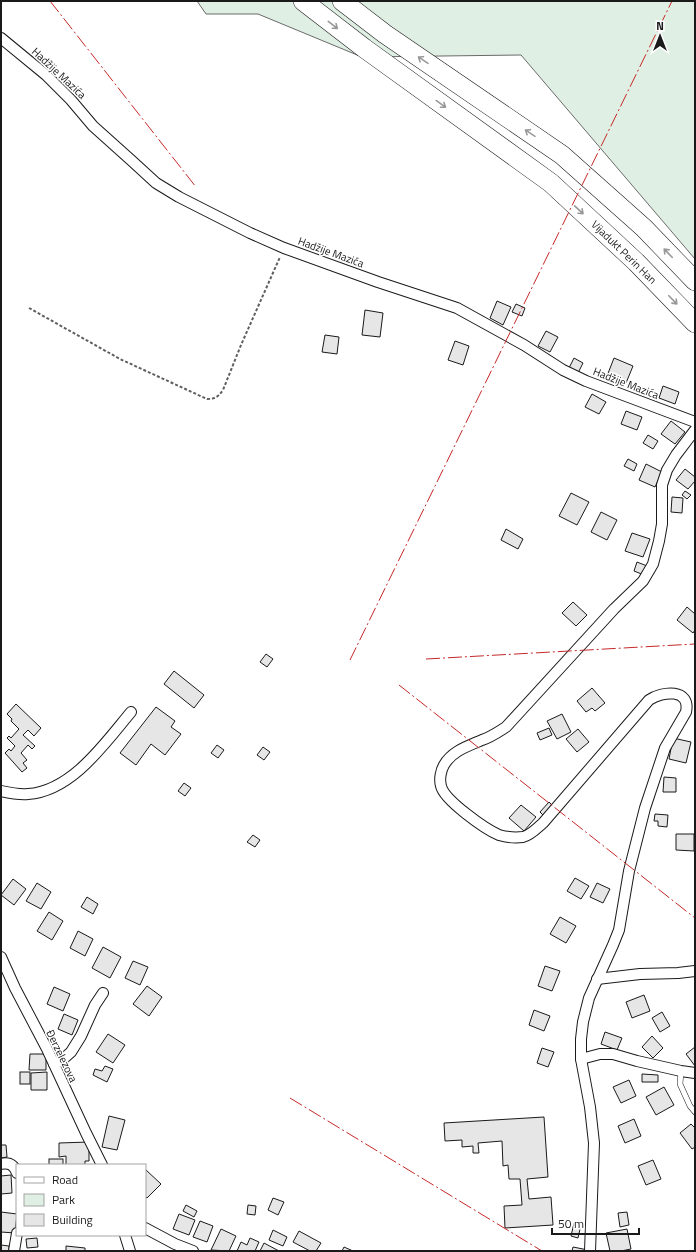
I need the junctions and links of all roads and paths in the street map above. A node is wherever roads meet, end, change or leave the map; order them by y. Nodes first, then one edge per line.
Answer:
1 (303, 1) edge
2 (342, 1) edge
3 (1, 38) edge
4 (284, 248) junction
5 (695, 281) edge
6 (29, 308) dead end
7 (695, 323) edge
8 (695, 422) edge
9 (695, 430) edge
10 (131, 712) dead end
11 (1, 791) edge
12 (1, 957) edge
13 (695, 971) edge
14 (597, 979) junction
15 (102, 993) dead end
16 (581, 1059) junction
17 (54, 1064) junction
18 (681, 1071) junction
19 (695, 1073) edge
20 (695, 1112) edge
21 (1, 1164) edge
22 (101, 1164) edge
23 (16, 1171) edge
24 (146, 1229) edge
25 (16, 1236) edge
26 (126, 1236) edge
27 (14, 1251) edge
28 (130, 1251) edge
29 (193, 1251) edge
30 (590, 1251) edge

1 -> 7 highway, Vijadukt Perin Han
5 -> 2 highway
3 - 4 street, Hadžije Mazića
4 - 6 path
4 - 8 street, Hadžije Mazića
9 - 14 street
10 - 11 street
12 - 17 street, Đerzelezova
13 - 14 street
14 - 16 street
15 - 17 street
16 - 18 street
16 - 30 street
17 - 22 street, Đerzelezova
18 - 19 street
18 - 20 lane
21 - 23 street
24 - 29 street
25 - 27 street
26 - 28 street

